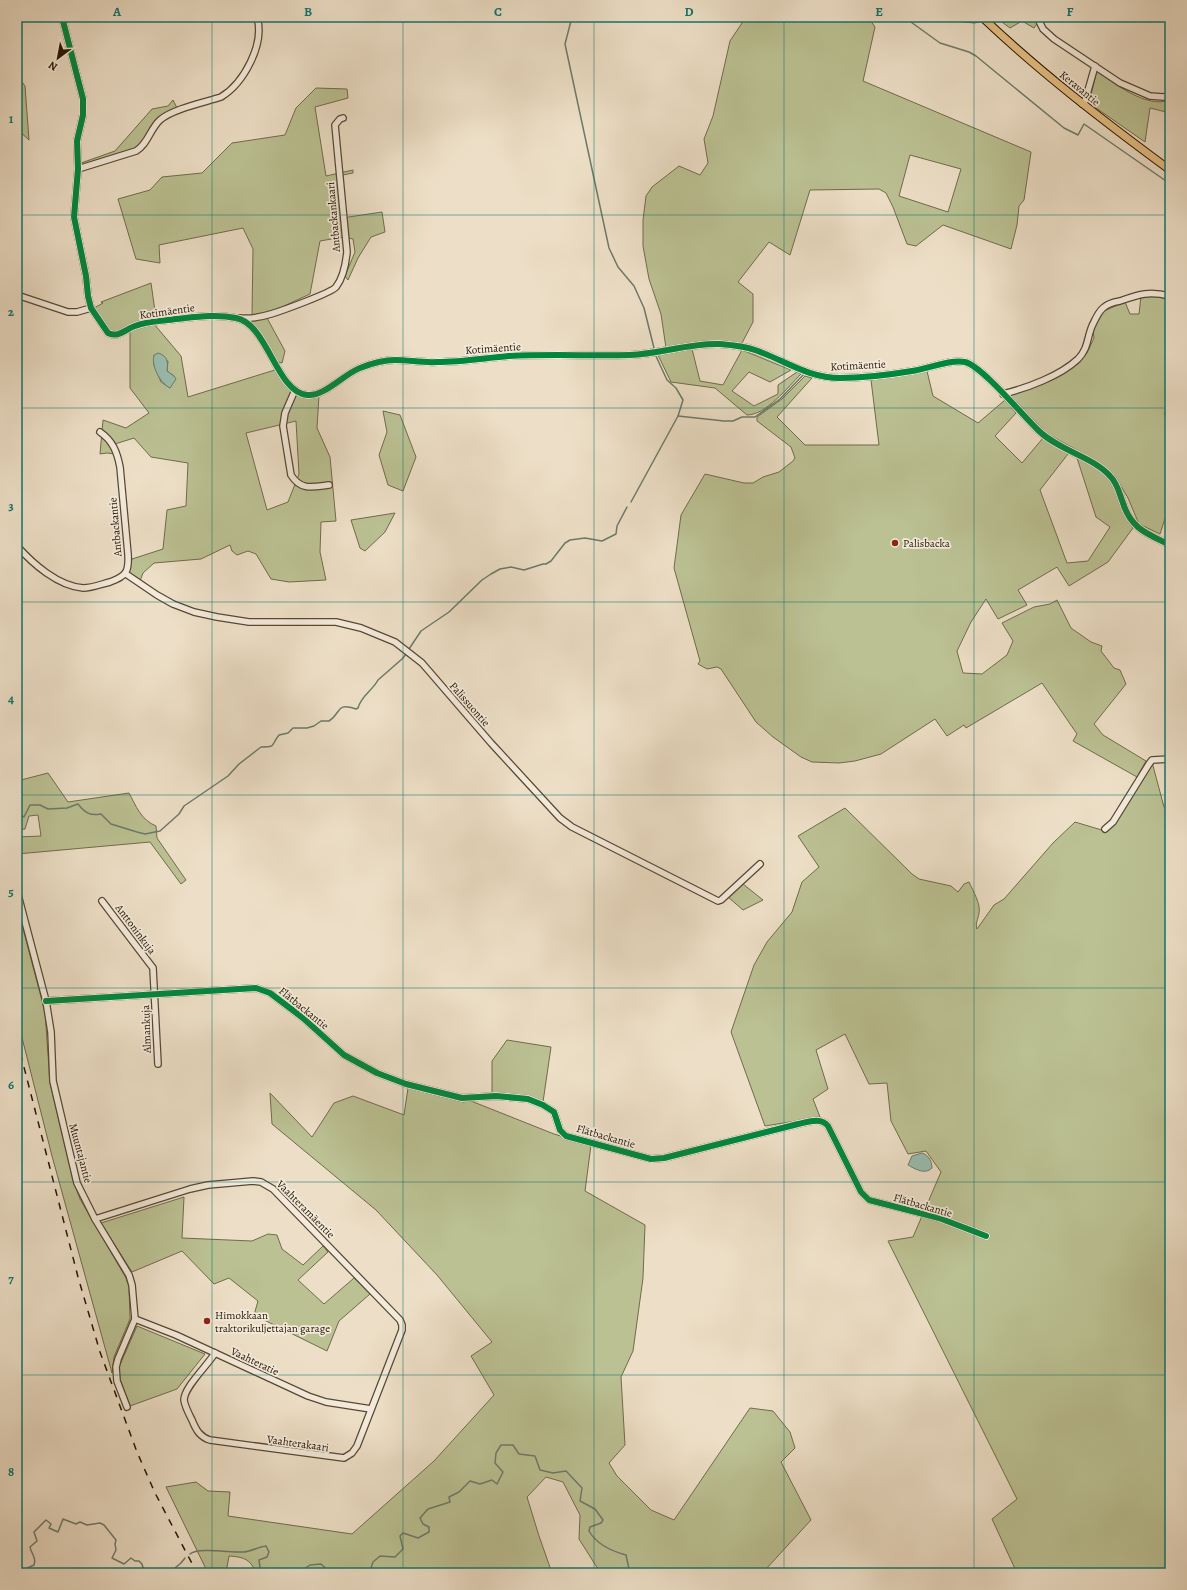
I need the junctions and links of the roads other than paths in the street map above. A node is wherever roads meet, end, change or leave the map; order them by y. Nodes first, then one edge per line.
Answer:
1 (62, 17) edge
2 (257, 17) edge
3 (982, 17) edge
4 (1037, 17) edge
5 (1095, 66) junction
6 (1170, 96) edge
7 (1082, 104) junction
8 (343, 118) dead end
9 (78, 169) junction
10 (1170, 170) edge
11 (17, 295) edge
12 (1170, 296) edge
13 (91, 308) junction
14 (240, 318) junction
15 (295, 390) junction
16 (1003, 394) junction
17 (100, 432) dead end
18 (330, 485) dead end
19 (1170, 545) edge
20 (17, 546) edge
21 (126, 574) junction
22 (1170, 759) edge
23 (1105, 829) dead end
24 (760, 864) dead end
25 (17, 891) edge
26 (102, 901) dead end
27 (155, 994) junction
28 (46, 1001) junction
29 (158, 1064) dead end
30 (95, 1219) junction
31 (986, 1236) dead end
32 (134, 1319) junction
33 (402, 1325) joint
34 (215, 1353) junction
35 (127, 1407) dead end
36 (371, 1409) junction
37 (17, 1564) edge
38 (19, 1573) edge

1 - 9 street, Kotimäentie
2 - 9 street
3 - 7 main road, Keravantie
4 - 5 street
5 - 6 street
5 - 7 street
7 - 10 main road, Keravantie
8 - 14 street, Antbackankaari
9 - 13 street, Kotimäentie
11 - 13 street
12 - 16 street
13 - 14 street, Kotimäentie
14 - 15 street
15 - 16 street, Kotimäentie
15 - 18 street
16 - 19 street, Kotimäentie
17 - 21 street, Antbackantie
20 - 21 street
21 - 24 street, Palissuontie
22 - 23 street
25 - 28 street, Muuntajantie
26 - 27 street, Anttoninkuja
27 - 28 street, Flätbackantie
27 - 29 street, Almankuja
27 - 31 street, Flätbackantie
28 - 30 street, Muuntajantie
30 - 32 street, Muuntajantie
30 - 33 street, Vaahteramäentie
32 - 34 street, Vaahteratie
32 - 35 street, Muuntajantie
33 - 36 street, Vaahterakaari
34 - 36 street, Vaahteratie
34 - 36 street, Vaahterakaari
37 - 38 street

